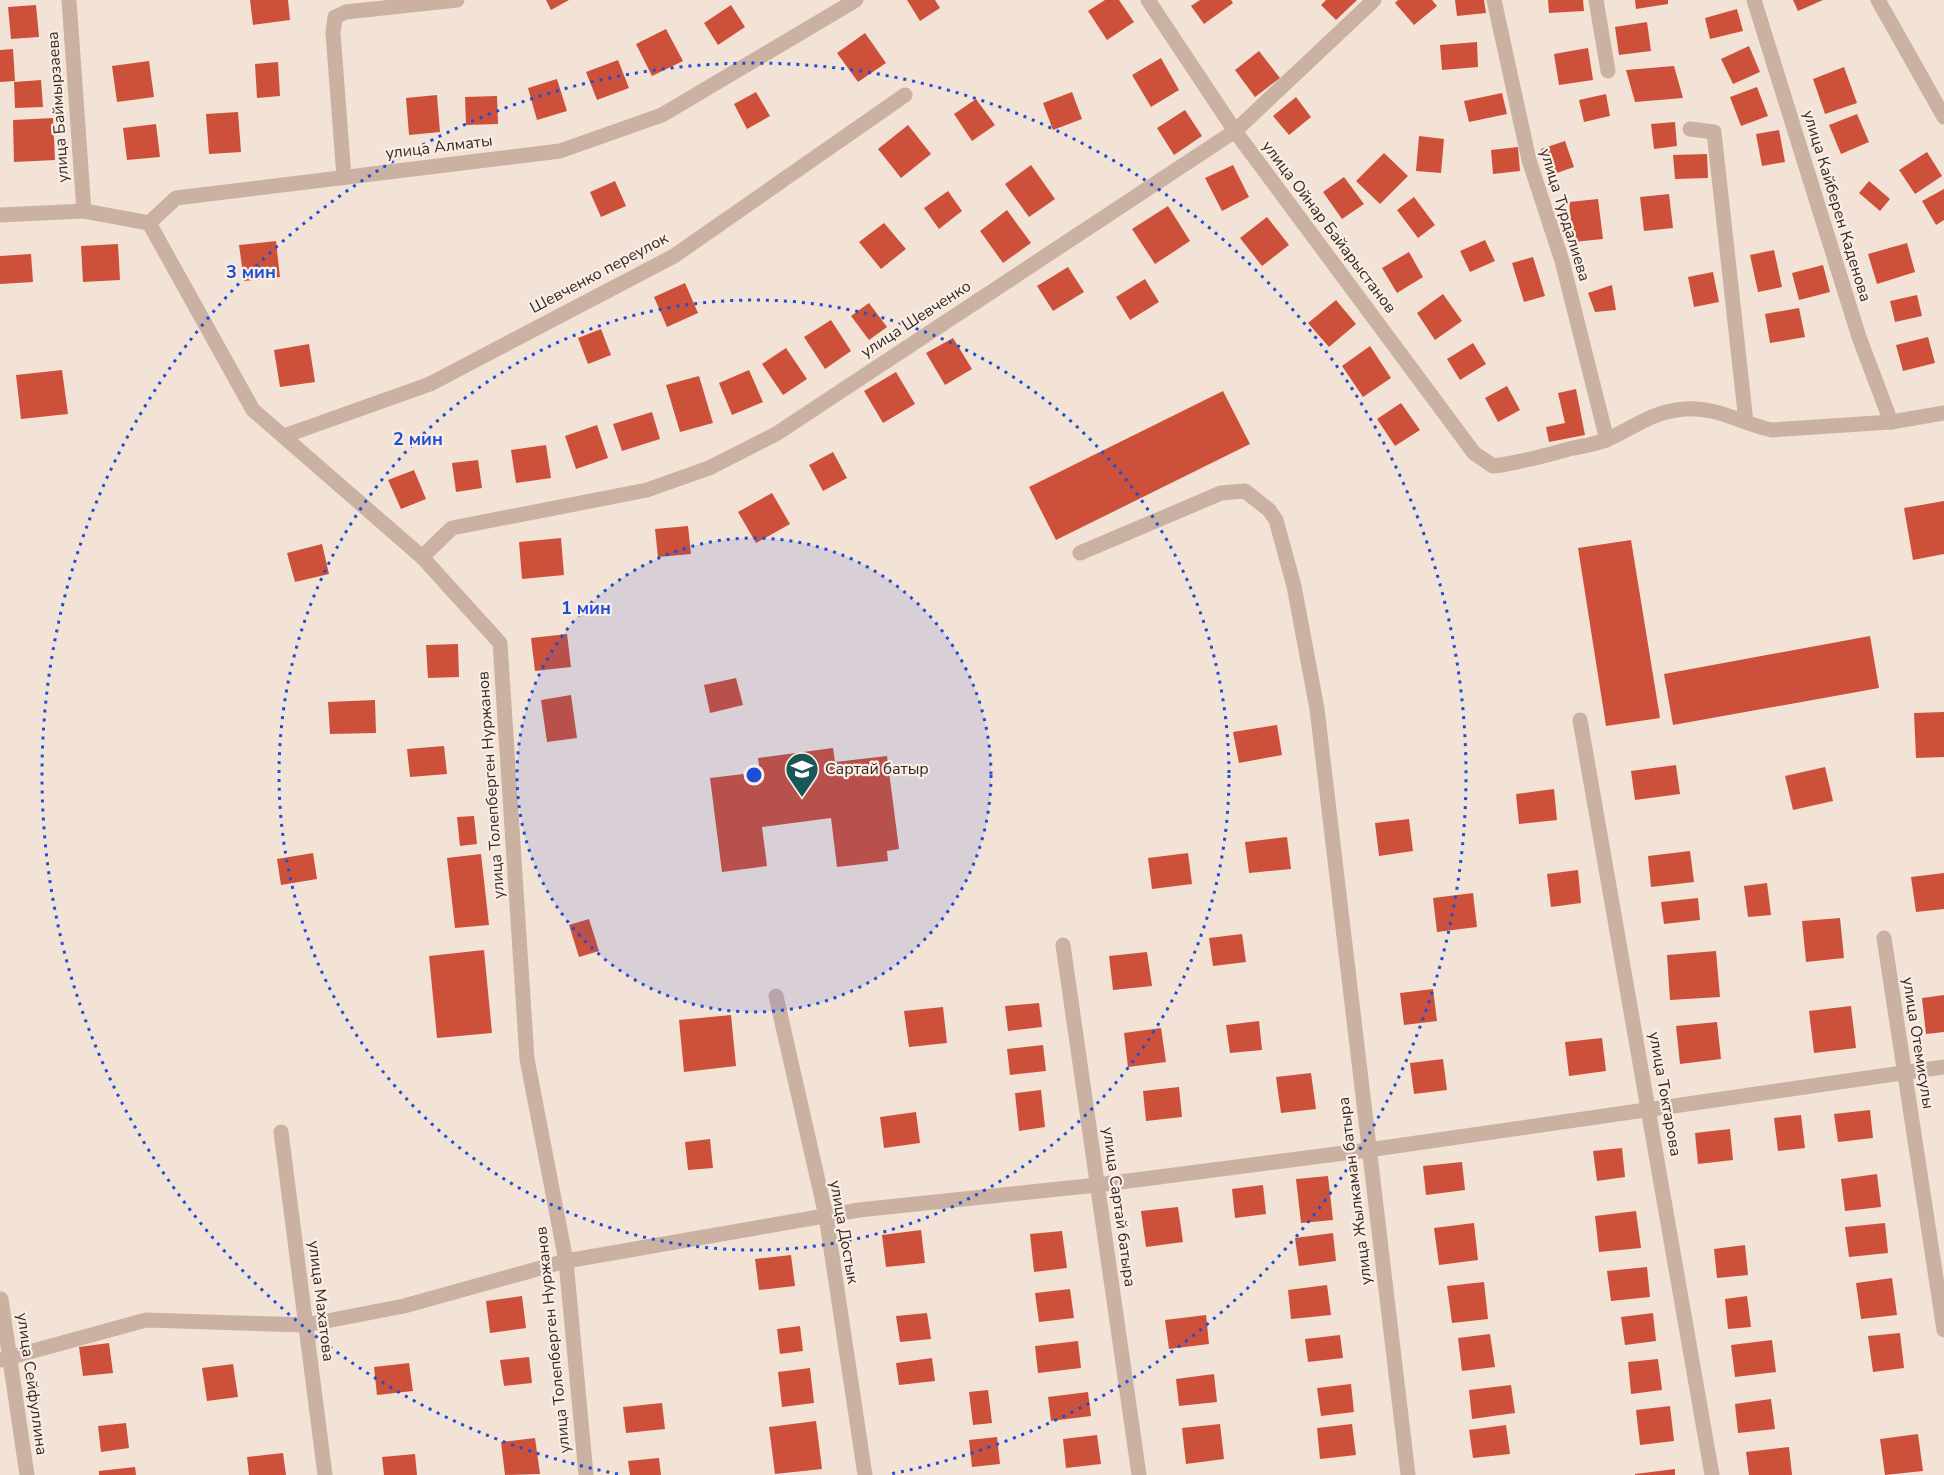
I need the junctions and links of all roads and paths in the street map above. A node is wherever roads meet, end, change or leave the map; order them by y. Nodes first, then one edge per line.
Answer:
1 (69, 0) edge
2 (457, 0) edge
3 (856, 0) edge
4 (1148, 0) edge
5 (1374, 0) edge
6 (1494, 0) edge
7 (1596, 0) edge
8 (1754, 0) edge
9 (1878, 0) edge
10 (1608, 71) dead end
11 (905, 95) dead end
12 (1944, 117) edge
13 (1690, 129) dead end
14 (1235, 131) junction
15 (344, 177) junction
16 (84, 211) junction
17 (0, 215) edge
18 (149, 223) junction
19 (1944, 413) edge
20 (1746, 422) junction
21 (1892, 422) junction
22 (284, 436) junction
23 (1607, 440) junction
24 (1080, 553) dead end
25 (422, 557) junction
26 (1580, 720) dead end
27 (1884, 938) dead end
28 (1063, 945) dead end
29 (776, 996) dead end
30 (1944, 1068) edge
31 (1904, 1072) junction
32 (1650, 1111) junction
33 (281, 1132) dead end
34 (1368, 1150) junction
35 (1097, 1185) junction
36 (826, 1216) junction
37 (566, 1261) junction
38 (1, 1299) edge
39 (306, 1324) junction
40 (1944, 1330) edge
41 (5, 1359) edge
42 (27, 1475) edge
43 (325, 1475) edge
44 (586, 1475) edge
45 (865, 1475) edge
46 (1138, 1475) edge
47 (1408, 1475) edge
48 (1712, 1475) edge

1 - 16 street, улица Баймырзаева
2 - 15 street
3 - 15 street, улица Алматы
4 - 14 street, улица Ойнар Байарыстанов
5 - 14 street, улица Шевченко
6 - 23 street, улица Турдалиева
7 - 10 street
8 - 21 street, улица Кайберен Каденова
9 - 12 street
11 - 22 street, Шевченко переулок
13 - 20 street
14 - 23 street, улица Ойнар Байарыстанов
14 - 25 street, улица Шевченко
15 - 18 street, улица Алматы
16 - 17 street
16 - 18 street
18 - 22 street, улица Толепберген Нуржанов
19 - 21 street
20 - 21 street
20 - 23 street
22 - 25 street, улица Толепберген Нуржанов
24 - 34 street, улица Жылкаман батыра
25 - 37 street, улица Толепберген Нуржанов
26 - 32 street, улица Токтарова
27 - 31 street, улица Отемисулы
28 - 35 street, улица Сартай батыра
29 - 36 street, улица Достык
30 - 31 street
31 - 32 street
31 - 40 street, улица Отемисулы
32 - 34 street
32 - 48 street, улица Токтарова
33 - 39 street, улица Махатова
34 - 35 street
34 - 47 street, улица Жылкаман батыра
35 - 36 street
35 - 46 street, улица Сартай батыра
36 - 37 street
36 - 45 street, улица Достык
37 - 39 street
37 - 44 street, улица Толепберген Нуржанов
38 - 41 street, улица Сейфуллина
39 - 41 street
39 - 43 street, улица Махатова
41 - 42 street, улица Сейфуллина

